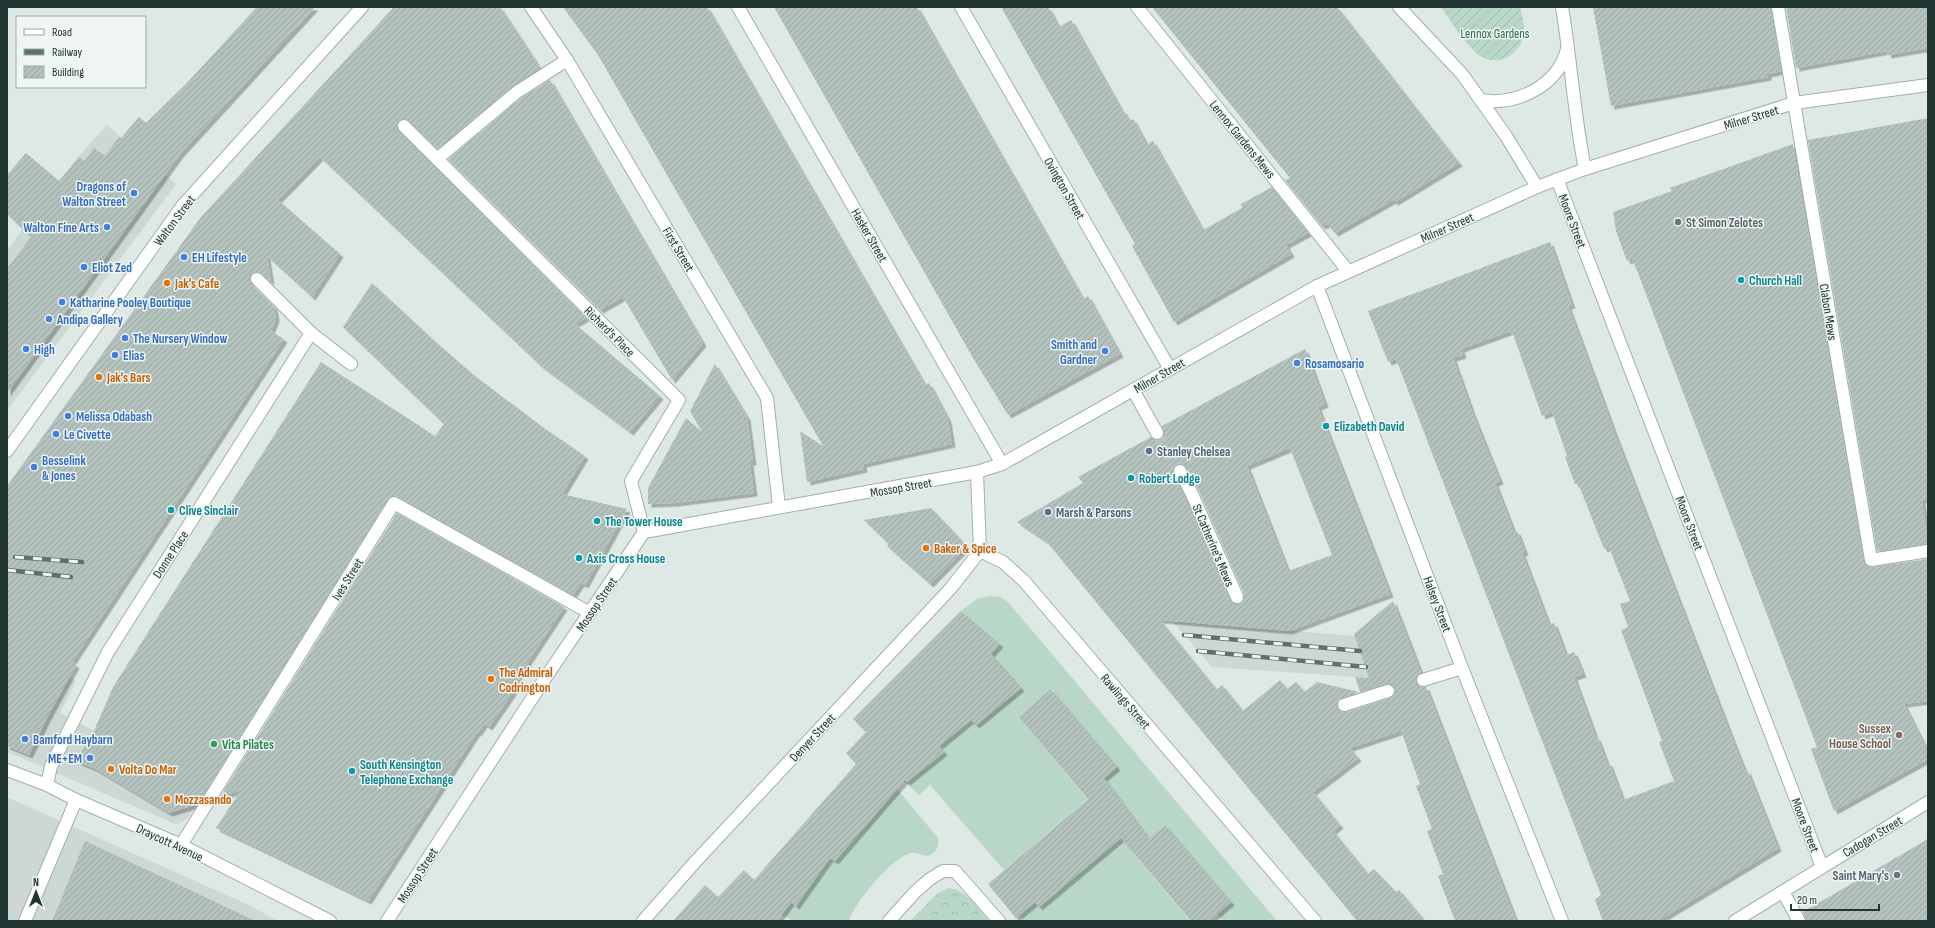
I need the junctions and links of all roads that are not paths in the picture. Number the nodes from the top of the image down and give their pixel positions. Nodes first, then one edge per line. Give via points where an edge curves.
1 (362, 7) edge
2 (531, 7) edge
3 (738, 7) edge
4 (960, 7) edge
5 (1137, 7) edge
6 (1399, 7) edge
7 (1562, 7) edge
8 (1778, 7) edge
9 (1568, 44) junction
10 (567, 60) junction
11 (1928, 85) edge
12 (1481, 100) junction
13 (1794, 103) junction
14 (404, 126) dead end
15 (437, 159) junction
16 (1585, 169) junction
17 (1557, 179) junction
18 (1537, 187) junction
19 (1348, 271) junction
20 (257, 279) dead end
21 (1317, 286) junction
22 (311, 332) junction
23 (351, 364) dead end
24 (1170, 369) junction
25 (1133, 390) junction
26 (1158, 433) tunnel mouth
27 (7, 451) edge
28 (1002, 464) junction
29 (1180, 471) tunnel mouth
30 (977, 472) junction
31 (779, 507) junction
32 (644, 532) junction
33 (1928, 551) edge
34 (980, 552) junction
35 (1237, 597) dead end
36 (590, 613) junction
37 (1462, 668) junction
38 (1423, 680) dead end
39 (1388, 691) dead end
40 (1344, 705) dead end
41 (7, 770) edge
42 (47, 785) junction
43 (76, 800) junction
44 (1928, 802) edge
45 (181, 845) junction
46 (1822, 867) junction
47 (1783, 892) junction
48 (25, 921) edge
49 (330, 921) edge
50 (387, 921) edge
51 (643, 921) edge
52 (889, 921) edge
53 (999, 921) edge
54 (1315, 921) edge
55 (1562, 921) edge
56 (1735, 921) edge
57 (1799, 921) edge

1 - 27 street, Walton Street via 183,205
2 - 10 street, First Street
3 - 28 street, Hasker Street
4 - 24 street, Ovington Street
5 - 19 street, Lennox Gardens Mews
6 - 12 street via 1462,74
7 - 9 street
8 - 13 street, Clabon Mews
9 - 12 street via 1557,71 1532,92 1507,101
9 - 16 street via 1578,135
10 - 15 street via 517,92
10 - 31 street, First Street via 767,398
11 - 13 street, Milner Street
12 - 18 street
13 - 16 street, Milner Street
13 - 33 street, Clabon Mews via 1871,560
14 - 15 street, Richard's Place
15 - 32 street, Richard's Place via 679,400 631,481
16 - 17 street, Milner Street
17 - 18 street, Milner Street
17 - 46 street, Moore Street
18 - 19 street, Milner Street
19 - 21 street, Milner Street
20 - 22 street
21 - 24 street, Milner Street
21 - 37 street, Halsey Street
22 - 23 street
22 - 42 street, Donne Place via 108,652 51,766
24 - 25 street, Milner Street
25 - 26 street
25 - 28 street, Milner Street
28 - 30 street, Mossop Street
29 - 35 street, St Catherine's Mews
30 - 31 street, Mossop Street
30 - 34 street
31 - 32 street, Mossop Street
32 - 36 street, Mossop Street
34 - 51 street, Denyer Street via 951,588
34 - 54 street, Rawlings Street via 1003,562 1024,581
36 - 45 street, Ives Street via 394,503
36 - 50 street, Mossop Street
37 - 38 street
37 - 55 street, Halsey Street
39 - 40 street
41 - 42 street, Draycott Avenue
42 - 43 street, Draycott Avenue
43 - 45 street, Draycott Avenue
43 - 48 street
44 - 46 street, Cadogan Street
45 - 49 street, Draycott Avenue
46 - 47 street, Cadogan Street
47 - 56 street, Cadogan Street
47 - 57 street
52 - 53 street via 915,892 943,870 955,871

